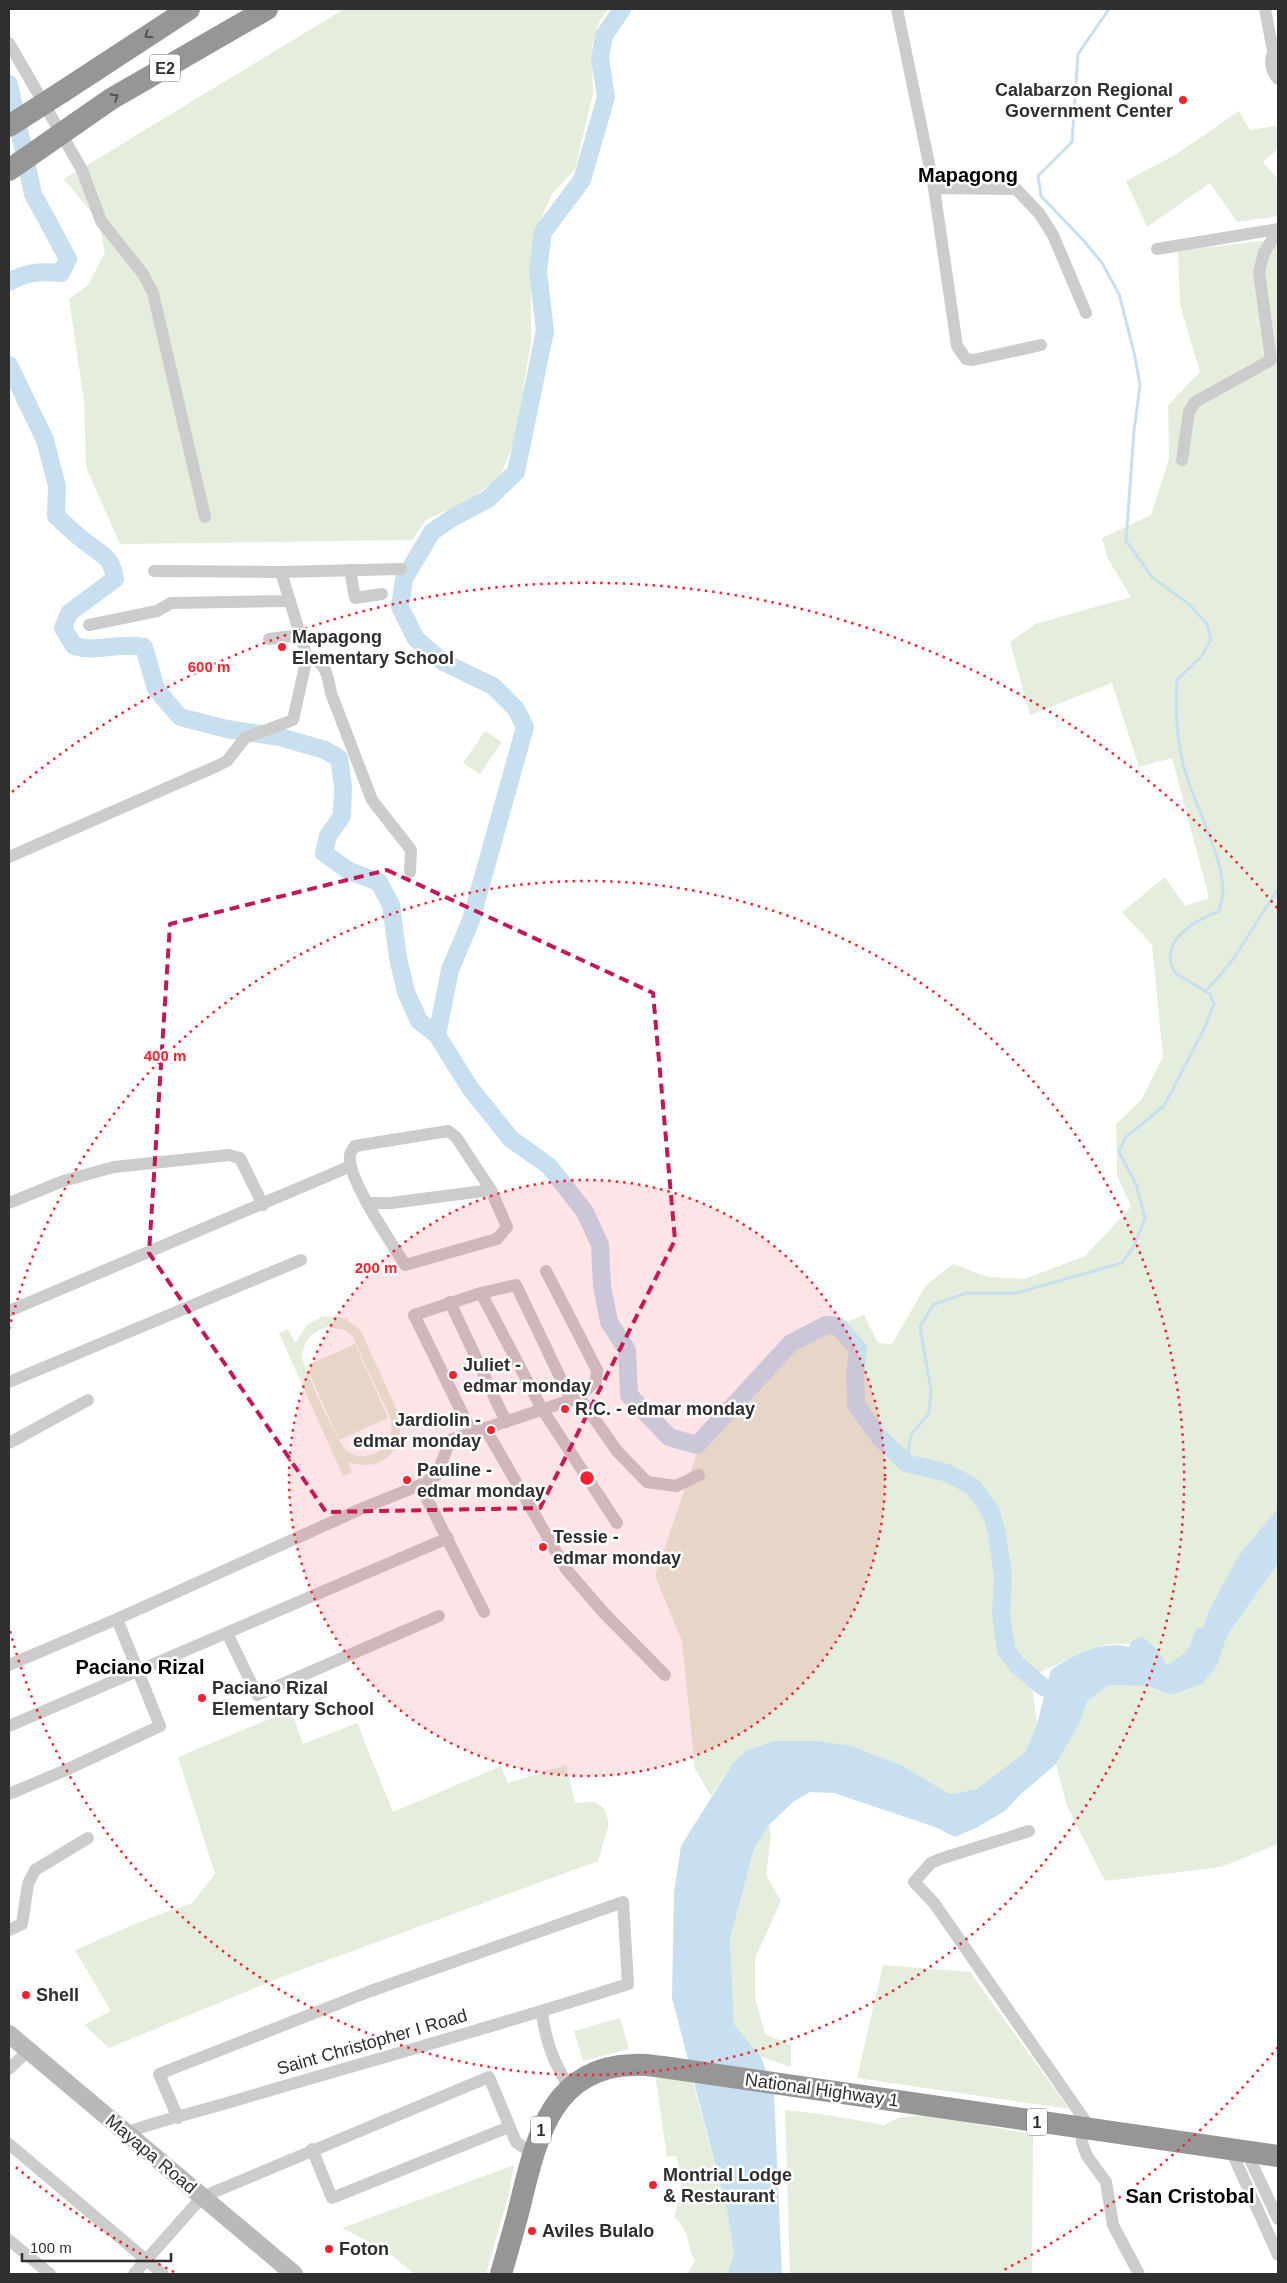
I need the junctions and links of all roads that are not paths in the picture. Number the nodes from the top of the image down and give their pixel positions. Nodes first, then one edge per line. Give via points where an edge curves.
1 (189, 9) edge
2 (267, 9) edge
3 (897, 9) edge
4 (1265, 9) edge
5 (9, 44) edge
6 (1275, 47) edge
7 (1278, 79) edge
8 (9, 126) edge
9 (9, 170) edge
10 (934, 188) junction
11 (1278, 230) edge
12 (1157, 249) dead end
13 (1086, 313) dead end
14 (1041, 345) dead end
15 (1182, 460) dead end
16 (205, 517) dead end
17 (401, 569) dead end
18 (350, 570) junction
19 (154, 571) dead end
20 (281, 572) junction
21 (382, 594) dead end
22 (290, 601) junction
23 (89, 625) dead end
24 (300, 635) junction
25 (269, 639) dead end
26 (307, 657) junction
27 (9, 858) edge
28 (410, 872) dead end
29 (351, 1166) junction
30 (491, 1190) junction
31 (9, 1203) edge
32 (367, 1203) junction
33 (264, 1205) junction
34 (301, 1260) dead end
35 (546, 1271) dead end
36 (481, 1292) junction
37 (450, 1302) junction
38 (9, 1311) edge
39 (9, 1382) edge
40 (575, 1399) junction
41 (88, 1400) dead end
42 (542, 1409) junction
43 (506, 1422) junction
44 (485, 1428) junction
45 (472, 1433) junction
46 (9, 1444) edge
47 (699, 1475) dead end
48 (420, 1485) junction
49 (617, 1523) dead end
50 (448, 1538) junction
51 (484, 1612) dead end
52 (439, 1616) dead end
53 (117, 1620) junction
54 (227, 1633) junction
55 (9, 1666) edge
56 (138, 1671) junction
57 (665, 1675) dead end
58 (9, 1726) edge
59 (9, 1794) edge
60 (1030, 1831) dead end
61 (88, 1838) dead end
62 (9, 1930) edge
63 (542, 2012) junction
64 (9, 2034) edge
65 (28, 2051) junction
66 (9, 2070) edge
67 (570, 2088) junction
68 (178, 2118) junction
69 (509, 2127) junction
70 (1086, 2128) junction
71 (125, 2133) junction
72 (9, 2144) edge
73 (312, 2149) junction
74 (1238, 2150) junction
75 (532, 2153) junction
76 (1278, 2156) edge
77 (202, 2197) junction
78 (1278, 2219) edge
79 (9, 2240) edge
80 (1278, 2255) edge
81 (146, 2260) junction
82 (50, 2274) edge
83 (134, 2274) edge
84 (163, 2274) edge
85 (294, 2274) edge
86 (501, 2274) edge
87 (1138, 2274) edge

1 -> 8 highway, E2, bridge
9 -> 2 highway, E2, bridge via 111,98
3 - 10 street
4 - 6 street
5 - 16 street via 82,170 101,221 143,274 153,293
6 - 7 street via 1271,67
10 - 13 street via 1016,189 1039,213 1053,235
10 - 14 street via 952,322 961,354 973,360
11 - 12 street
11 - 15 street via 1264,253 1259,272 1271,360 1196,402 1189,412
17 - 18 street
18 - 20 street
18 - 21 street via 355,598
19 - 20 street
20 - 22 street
22 - 23 street via 171,603 157,611
22 - 24 street
24 - 25 street
24 - 26 street
26 - 27 street via 293,720 246,738 227,761 217,766
26 - 28 street via 324,666 331,693 372,800 411,850
29 - 30 street via 350,1154 355,1146 448,1131 456,1137
29 - 32 street
29 - 33 street
30 - 32 street
30 - 32 street via 507,1228 496,1239 405,1265
31 - 33 street via 63,1181 114,1167 229,1156 240,1158
33 - 38 street
34 - 39 street
35 - 40 street via 597,1370 596,1381
36 - 37 street
36 - 40 street via 516,1285
36 - 42 street
37 - 43 street
37 - 45 street via 414,1316
40 - 42 street
40 - 47 street via 647,1482 676,1486
41 - 46 street
42 - 43 street
42 - 49 street
43 - 44 street
44 - 45 street
44 - 57 street via 566,1569
45 - 48 street via 450,1440 437,1475
48 - 50 street
48 - 53 street
50 - 51 street
50 - 54 street
52 - 54 street via 257,1696
53 - 55 street
53 - 56 street
54 - 56 street
56 - 58 street
56 - 59 street via 160,1726
60 - 70 street via 940,1859 931,1863 914,1882 934,1903
61 - 62 street via 35,1870 28,1884 22,1924
63 - 67 street via 550,2050
63 - 68 street, Saint Christopher I Road
63 - 68 street, Saint Christopher I Road via 628,1984 623,1902 368,1992 159,2074
64 - 65 main road, Mayapa Road
65 - 66 street
65 - 71 main road, Mayapa Road
67 - 70 highway, National Highway 1 / 1 via 595,2073 609,2069 632,2065 663,2067
67 - 75 highway, National Highway 1 / 1 via 546,2119
68 - 71 street, Saint Christopher I Road
69 - 73 street via 332,2198
69 - 73 street via 489,2077
69 - 75 street via 516,2142
70 - 74 highway, National Highway 1 / 1
70 - 87 street via 1082,2143 1087,2156 1106,2182 1113,2225
71 - 77 main road, Mayapa Road
72 - 81 street
73 - 77 street
74 - 76 highway, National Highway 1 / 1
74 - 78 street
74 - 80 street
75 - 86 highway, National Highway 1 / 1
77 - 81 street
77 - 85 main road, Mayapa Road
79 - 82 street
81 - 83 street
81 - 84 street

